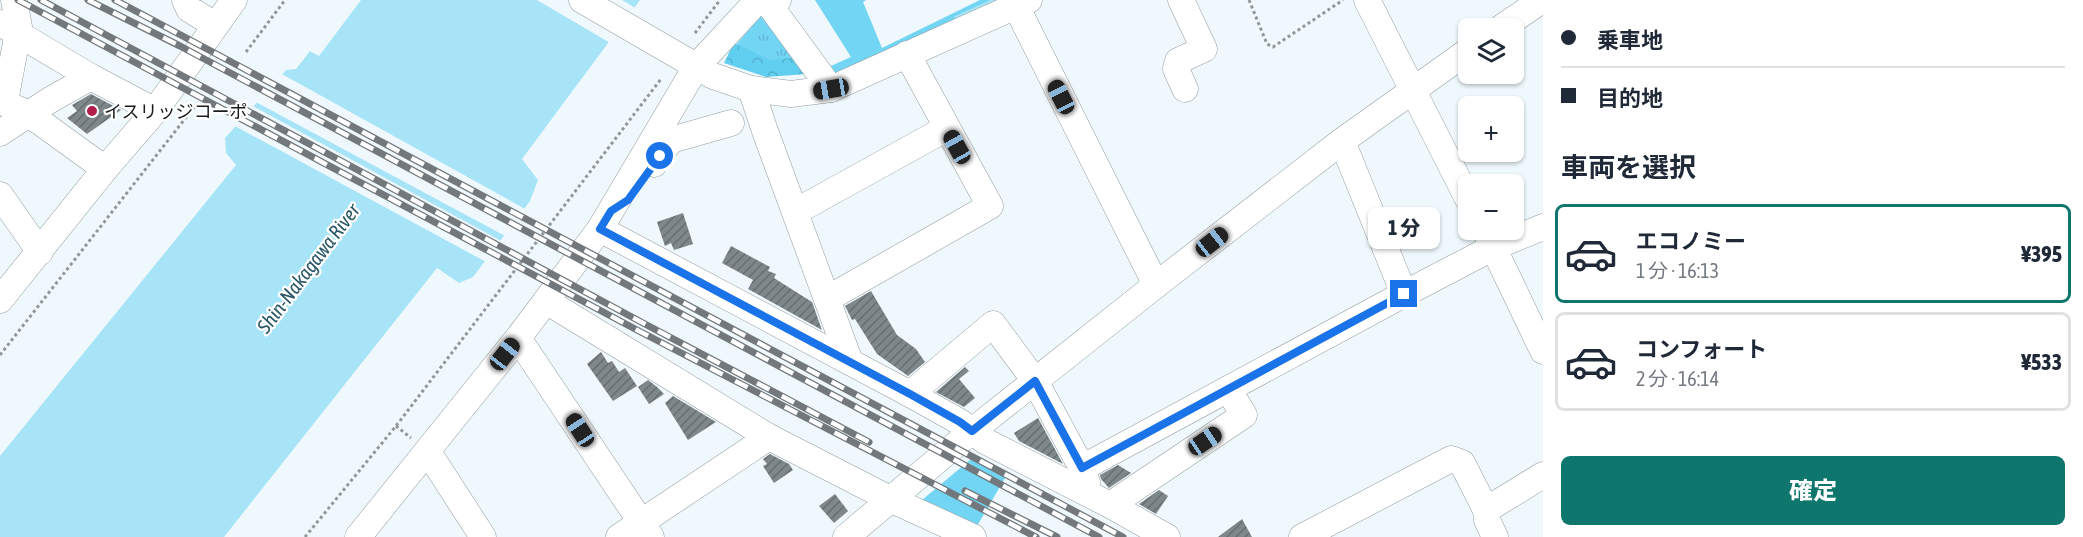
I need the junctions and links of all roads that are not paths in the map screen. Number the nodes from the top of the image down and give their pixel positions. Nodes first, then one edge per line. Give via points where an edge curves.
1 (14, 0) edge
2 (185, 0) edge
3 (234, 0) edge
4 (582, 0) edge
5 (758, 0) edge
6 (778, 0) edge
7 (1181, 0) edge
8 (1368, 0) edge
9 (1542, 0) edge
10 (1019, 2) edge
11 (1516, 18) edge
12 (215, 25) junction
13 (9, 28) edge
14 (907, 54) junction
15 (1458, 58) edge
16 (682, 59) junction
17 (91, 77) junction
18 (751, 89) junction
19 (831, 89) junction
20 (1185, 89) dead end
21 (1413, 89) junction
22 (2, 101) edge
23 (155, 111) junction
24 (29, 114) junction
25 (731, 123) dead end
26 (947, 128) junction
27 (0, 133) edge
28 (1342, 141) junction
29 (105, 168) junction
30 (1458, 179) edge
31 (0, 195) edge
32 (795, 212) junction
33 (605, 220) junction
34 (1543, 227) edge
35 (1524, 231) edge
36 (1487, 240) edge
37 (1491, 240) edge
38 (40, 252) junction
39 (1156, 285) junction
40 (1404, 294) junction
41 (828, 299) junction
42 (0, 300) edge
43 (546, 301) junction
44 (1534, 308) edge
45 (518, 338) junction
46 (1543, 351) edge
47 (850, 362) junction
48 (1035, 381) junction
49 (1228, 389) junction
50 (910, 394) junction
51 (972, 431) junction
52 (769, 436) junction
53 (420, 445) junction
54 (1082, 468) junction
55 (1543, 475) edge
56 (891, 500) junction
57 (1099, 500) junction
58 (1486, 510) junction
59 (646, 530) edge
60 (358, 537) edge
61 (483, 537) edge
62 (619, 537) edge
63 (846, 537) edge
64 (973, 537) edge
65 (1167, 537) edge
66 (1302, 537) edge
67 (1495, 537) edge

1 - 13 street via 19,27
2 - 12 street via 189,9
3 - 12 street
4 - 16 street
5 - 16 street
6 - 19 street via 771,7
7 - 20 street via 1204,49 1178,61 1176,69
8 - 21 street
9 - 11 street
10 - 14 street
10 - 39 street
12 - 23 street
13 - 17 street
13 - 22 street
14 - 19 street
14 - 26 street
15 - 21 street
16 - 18 street via 713,76
16 - 33 street
17 - 23 street
17 - 24 street
18 - 19 street via 791,94
18 - 32 street
21 - 28 street
21 - 30 street
22 - 24 street
23 - 29 street
24 - 27 street
24 - 29 street
25 - 33 street via 671,140 628,200
26 - 32 street
26 - 41 street via 990,206
28 - 39 street
28 - 40 street
29 - 38 street
31 - 38 street
32 - 41 street
33 - 43 street
33 - 47 street
34 - 35 street
36 - 40 street
37 - 44 street
38 - 42 street
39 - 48 street
40 - 49 street
41 - 47 street
43 - 45 street
43 - 52 street
44 - 46 street
45 - 53 street
45 - 59 street
47 - 50 street
48 - 50 street via 993,324
48 - 51 street
48 - 54 street
49 - 54 street
49 - 57 street via 1244,415
50 - 51 street
51 - 56 street
51 - 57 street
52 - 56 street
52 - 59 street
53 - 60 street
53 - 61 street
54 - 57 street
55 - 58 street
56 - 63 street
56 - 64 street
57 - 65 street
58 - 66 street via 1462,463 1451,459
58 - 67 street
59 - 62 street

